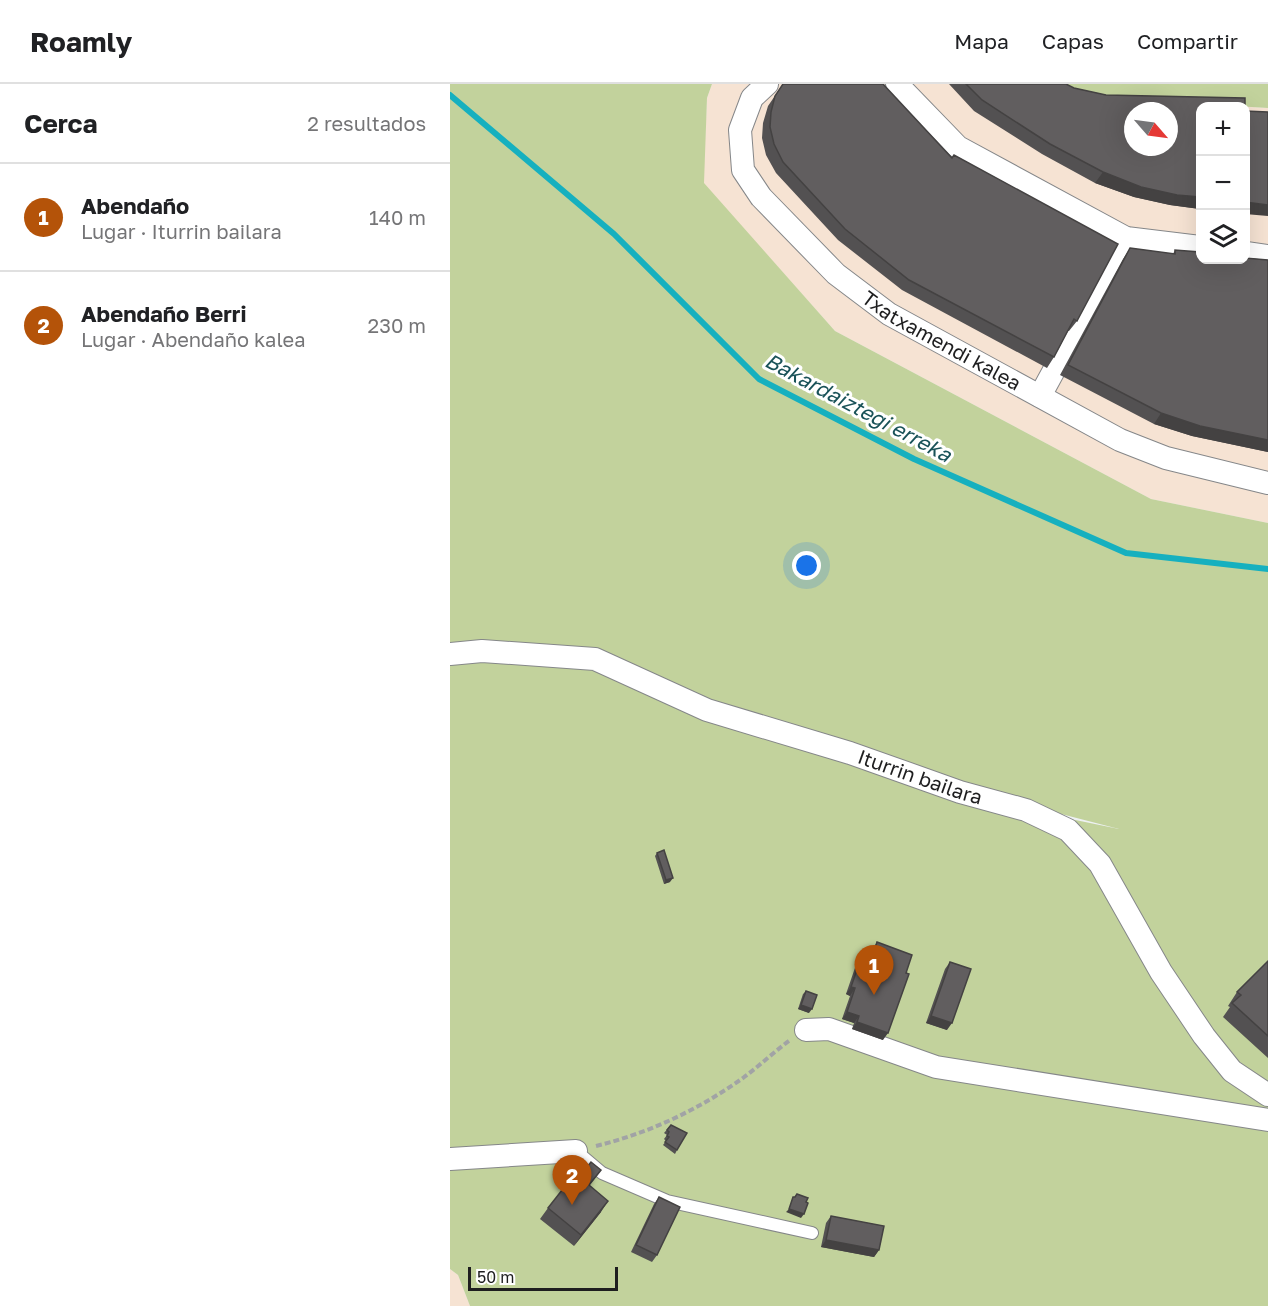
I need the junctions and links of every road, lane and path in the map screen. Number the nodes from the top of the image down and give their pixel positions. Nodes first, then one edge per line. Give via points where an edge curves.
1 (767, 84) edge
2 (897, 84) edge
3 (1126, 238) junction
4 (1196, 247) edge
5 (1250, 254) edge
6 (1268, 256) edge
7 (1040, 396) junction
8 (1268, 483) edge
9 (450, 654) edge
10 (806, 1030) joint
11 (1268, 1095) edge
12 (1268, 1120) edge
13 (576, 1151) junction
14 (450, 1159) edge
15 (812, 1233) dead end

1 - 7 street, Txatxamendi kalea via 752,98 740,130 743,170 761,197 836,274 889,314
2 - 3 street via 958,147
3 - 4 street
3 - 7 street
5 - 6 street
7 - 8 street, Txatxamendi kalea via 1120,440 1166,458
9 - 11 street, Iturrin bailara via 482,651 595,659 706,710 1026,810 1068,830 1100,864 1161,972 1204,1036 1232,1071
10 - 12 street via 829,1029 936,1066
10 - 13 path via 743,1078 677,1118 628,1138
13 - 14 street
13 - 15 lane via 602,1173 667,1201

